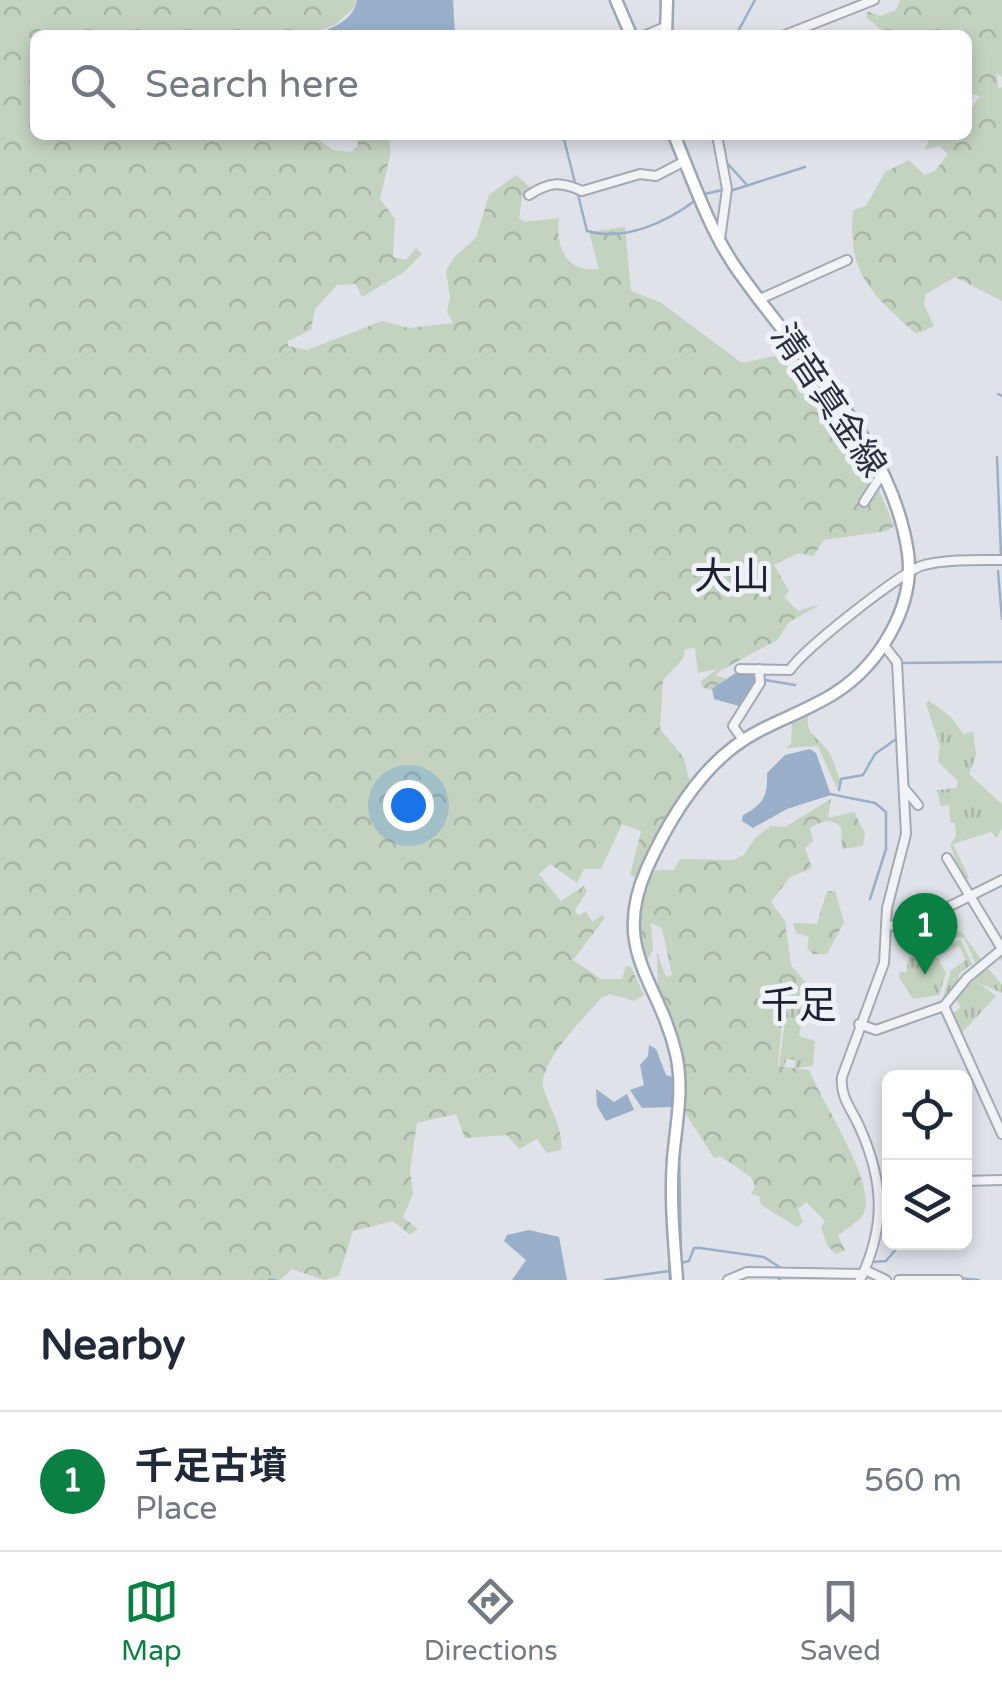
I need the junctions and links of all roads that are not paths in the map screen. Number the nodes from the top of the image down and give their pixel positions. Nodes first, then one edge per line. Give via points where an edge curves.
1 (616, 0) edge
2 (666, 0) edge
3 (874, 0) edge
4 (629, 30) edge
5 (666, 30) edge
6 (798, 30) edge
7 (676, 140) edge
8 (718, 140) edge
9 (685, 161) junction
10 (528, 195) dead end
11 (720, 240) junction
12 (847, 260) dead end
13 (760, 299) junction
14 (882, 474) junction
15 (864, 502) dead end
16 (1002, 560) edge
17 (909, 572) junction
18 (883, 644) junction
19 (740, 669) dead end
20 (760, 676) junction
21 (743, 740) junction
22 (904, 788) junction
23 (918, 805) dead end
24 (947, 858) dead end
25 (1002, 880) edge
26 (970, 896) junction
27 (886, 926) junction
28 (1002, 949) edge
29 (944, 1006) junction
30 (859, 1024) junction
31 (1002, 1134) edge
32 (1002, 1180) edge
33 (882, 1181) edge
34 (972, 1181) edge
35 (882, 1201) edge
36 (863, 1275) edge
37 (677, 1280) edge
38 (728, 1280) edge
39 (886, 1280) edge
40 (900, 1280) edge
41 (958, 1280) edge

1 - 4 main road
2 - 5 main road
3 - 6 street
7 - 9 main road, 清音真金線
8 - 11 street via 727,191
9 - 10 street via 656,176 576,189 546,184
9 - 11 main road, 清音真金線
11 - 13 main road, 清音真金線
12 - 13 street
13 - 14 main road, 清音真金線 via 824,379
14 - 15 street
14 - 17 main road, 清音真金線 via 901,523
16 - 17 street via 921,565
17 - 18 main road, 清音真金線 via 902,608
17 - 20 street via 790,670
18 - 21 main road, 清音真金線 via 834,694
18 - 22 street via 897,662
19 - 20 street
20 - 21 street via 733,726
21 - 37 main road, 清音真金線 via 688,796 648,865 634,916 639,965 679,1069 672,1191
22 - 23 street
22 - 27 street via 906,834
24 - 26 street
25 - 26 street
26 - 27 street via 914,924
26 - 28 street
27 - 30 street via 884,963
28 - 29 street
29 - 30 street via 876,1030
29 - 31 street
30 - 33 street via 841,1088
32 - 34 street
35 - 36 street
36 - 38 street via 747,1272
36 - 39 street
40 - 41 street

